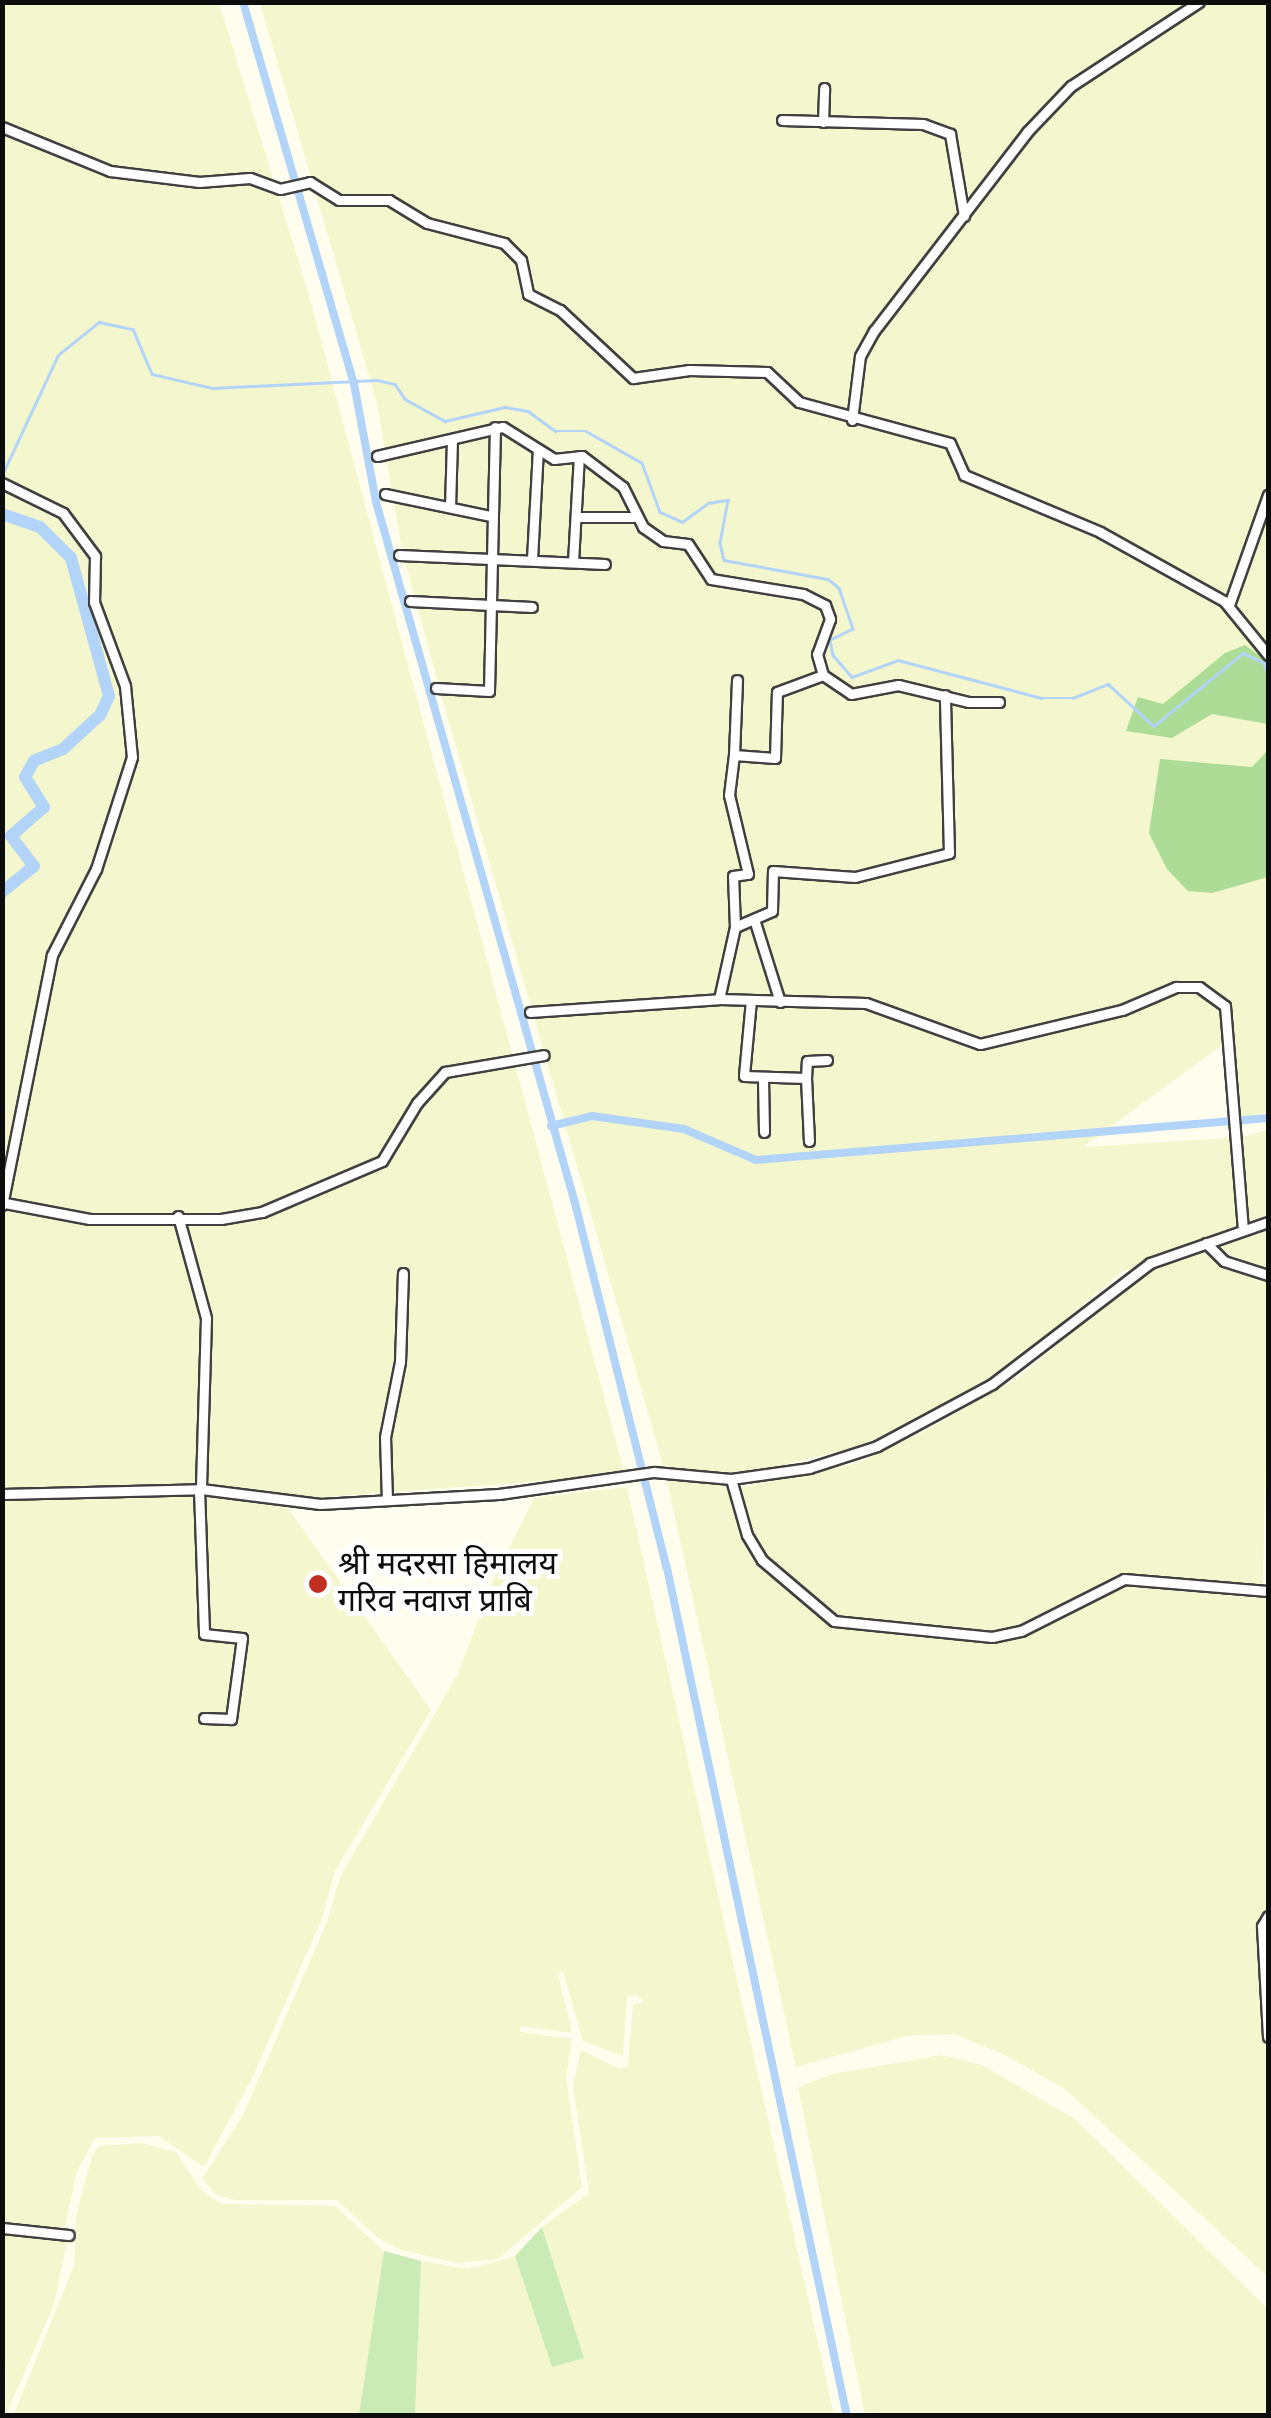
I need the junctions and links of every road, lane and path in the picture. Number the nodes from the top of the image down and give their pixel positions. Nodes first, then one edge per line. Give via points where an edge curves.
1 (1200, 2) edge
2 (824, 88) dead end
3 (782, 120) dead end
4 (822, 122) junction
5 (2, 127) edge
6 (964, 216) junction
7 (852, 420) junction
8 (495, 427) junction
9 (452, 440) junction
10 (538, 449) junction
11 (377, 456) dead end
12 (579, 456) junction
13 (2, 483) edge
14 (385, 494) dead end
15 (1268, 495) edge
16 (450, 508) junction
17 (490, 516) junction
18 (576, 516) junction
19 (636, 517) junction
20 (399, 555) dead end
21 (490, 557) junction
22 (532, 559) junction
23 (573, 562) junction
24 (605, 564) dead end
25 (410, 602) dead end
26 (490, 603) junction
27 (1229, 606) junction
28 (532, 607) dead end
29 (1268, 656) edge
30 (823, 675) junction
31 (737, 680) dead end
32 (436, 688) dead end
33 (945, 695) junction
34 (999, 702) dead end
35 (734, 755) junction
36 (754, 919) junction
37 (735, 927) junction
38 (718, 999) junction
39 (752, 1000) junction
40 (780, 1002) junction
41 (530, 1012) dead end
42 (542, 1055) dead end
43 (826, 1060) dead end
44 (806, 1078) junction
45 (762, 1079) junction
46 (764, 1132) dead end
47 (809, 1141) dead end
48 (4, 1204) edge
49 (178, 1216) junction
50 (1268, 1222) edge
51 (1243, 1230) junction
52 (1206, 1244) junction
53 (403, 1272) dead end
54 (1268, 1276) edge
55 (731, 1479) junction
56 (200, 1489) junction
57 (2, 1494) edge
58 (386, 1500) junction
59 (1268, 1592) edge
60 (204, 1718) dead end
61 (1268, 1916) edge
62 (1268, 2036) edge
63 (2, 2228) edge
64 (69, 2236) dead end

1 - 6 street via 1071,86
2 - 4 street
3 - 4 street
4 - 6 street via 923,124 950,134
5 - 7 street via 114,172 140,170 199,182 250,178 280,190 310,182 338,200 389,200 427,223 504,243 521,260 528,294 560,310 633,378 689,370 766,372 795,401
6 - 7 street via 913,274 860,356
7 - 27 street via 950,443 967,477 1100,532
8 - 9 street
8 - 10 street via 513,430
8 - 17 street
9 - 11 street
9 - 16 street
10 - 12 street via 554,458
10 - 22 street
12 - 18 street
12 - 19 street via 622,487
13 - 48 street via 63,513 95,556 94,602 124,686 132,758 96,868 52,955
14 - 16 street
15 - 27 street
16 - 17 street
17 - 21 street
18 - 19 street
18 - 23 street
19 - 30 street via 652,535 688,544 717,583 819,600 830,619 816,654
20 - 21 street
21 - 22 street
21 - 26 street
22 - 23 street
23 - 24 street
25 - 26 street
26 - 28 street
26 - 32 street via 489,691
27 - 29 street
30 - 33 street via 851,694 898,685
30 - 35 street via 777,692 775,758
31 - 35 street
33 - 34 street
33 - 36 street via 949,853 856,877 772,871 772,911
35 - 37 street via 729,794 748,874 733,876
36 - 37 street
36 - 40 street
37 - 38 street
38 - 39 street
38 - 41 street
39 - 40 street
39 - 45 street via 743,1072 747,1079
40 - 51 street via 866,1003 995,1044 1122,1010 1176,987 1199,987 1225,1006
42 - 49 street via 444,1072 416,1103 382,1162 262,1212 221,1219
43 - 44 street via 807,1062
44 - 45 street
44 - 47 street
45 - 46 street
48 - 49 street via 90,1219
49 - 56 street via 206,1318
50 - 51 street
51 - 52 street
52 - 54 street via 1224,1261
52 - 55 street via 1132,1274 1014,1370 877,1446 809,1468
53 - 58 street via 400,1362 385,1437
55 - 58 street via 654,1472
55 - 59 street via 746,1534 762,1560 834,1621 992,1637 1021,1631 1124,1579
56 - 57 street
56 - 58 street via 287,1503
56 - 60 street via 204,1634 242,1638 231,1719
61 - 62 street via 1262,1926
63 - 64 street

